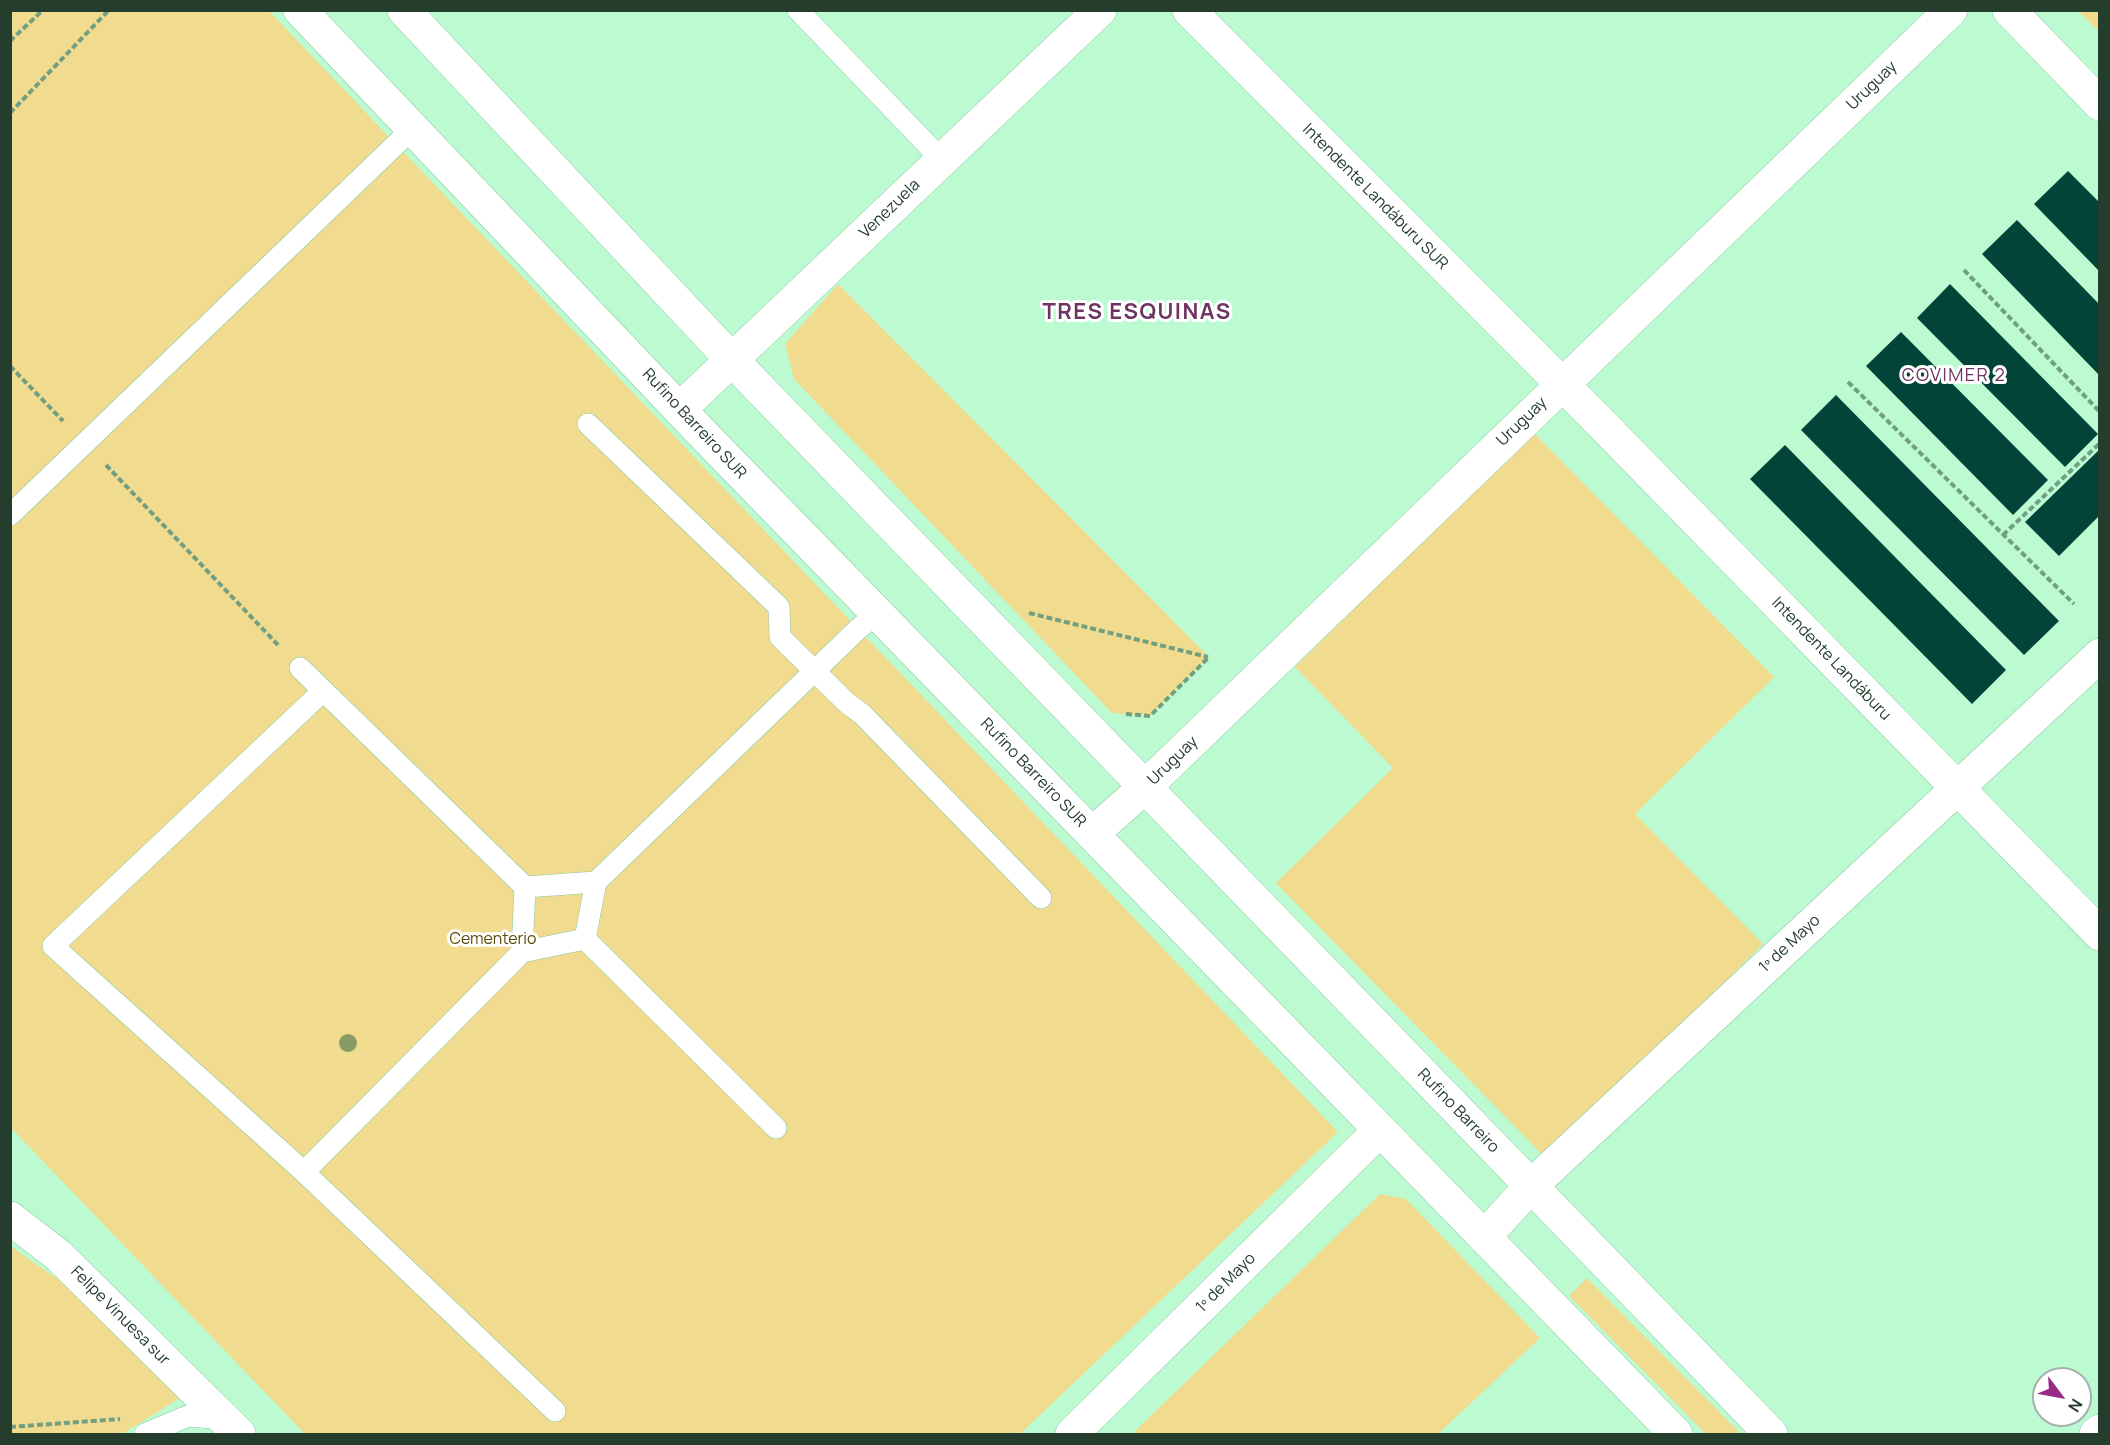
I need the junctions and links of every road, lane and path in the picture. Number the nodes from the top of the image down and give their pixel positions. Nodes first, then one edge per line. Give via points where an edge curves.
1 (43, 10) edge
2 (109, 10) edge
3 (300, 10) edge
4 (404, 10) edge
5 (798, 10) edge
6 (1100, 10) edge
7 (1189, 10) edge
8 (1951, 10) edge
9 (2009, 10) edge
10 (10, 41) edge
11 (2100, 104) edge
12 (10, 113) edge
13 (412, 129) junction
14 (942, 160) junction
15 (1964, 270) dead end
16 (732, 360) junction
17 (10, 366) edge
18 (1848, 382) dead end
19 (1562, 384) junction
20 (681, 408) junction
21 (2100, 412) edge
22 (588, 424) dead end
23 (84, 443) junction
24 (2100, 443) edge
25 (10, 514) edge
26 (2004, 535) junction
27 (2074, 604) dead end
28 (1026, 612) dead end
29 (877, 613) junction
30 (2100, 655) edge
31 (300, 668) joint
32 (814, 671) junction
33 (323, 691) junction
34 (1121, 713) dead end
35 (1145, 787) junction
36 (1957, 787) junction
37 (1092, 834) junction
38 (596, 882) junction
39 (525, 887) junction
40 (1041, 898) dead end
41 (2100, 934) edge
42 (585, 939) junction
43 (522, 952) junction
44 (776, 1128) dead end
45 (1380, 1130) junction
46 (304, 1172) junction
47 (1531, 1186) junction
48 (10, 1218) edge
49 (1484, 1237) junction
50 (555, 1411) dead end
51 (122, 1419) dead end
52 (10, 1427) edge
53 (232, 1427) edge
54 (2100, 1431) edge
55 (145, 1434) edge
56 (1072, 1434) edge
57 (1676, 1434) edge
58 (1771, 1434) edge
59 (2096, 1434) edge

1 - 10 path
2 - 12 path
3 - 13 street, Rufino Barreiro SUR
4 - 16 street
5 - 14 lane
6 - 14 street, Venezuela
7 - 19 street, Intendente Landáburu SUR
8 - 19 street, Uruguay
9 - 11 street
13 - 20 street, Rufino Barreiro SUR
13 - 23 lane
14 - 16 street, Venezuela
15 - 21 path
16 - 20 street, Venezuela
16 - 35 street
17 - 23 path
18 - 26 path
19 - 35 street, Uruguay
19 - 36 street, Intendente Landáburu
20 - 29 street, Rufino Barreiro SUR
22 - 32 lane via 779,607 780,637
23 - 25 lane
23 - 31 path
24 - 26 path
26 - 27 path
28 - 34 path via 1209,657 1150,716
29 - 32 lane
29 - 37 street, Rufino Barreiro SUR
30 - 36 street, 1º de Mayo
31 - 33 lane
32 - 38 lane
32 - 40 lane via 862,714
33 - 39 lane
33 - 46 lane via 53,946
35 - 37 street, Uruguay
35 - 47 street, Rufino Barreiro
36 - 41 street, Intendente Landáburu
36 - 47 street, 1º de Mayo
37 - 45 street
38 - 39 lane
38 - 42 lane
39 - 43 lane
42 - 43 lane
42 - 44 lane
43 - 46 lane
45 - 49 street
45 - 56 street, 1º de Mayo
46 - 50 lane
47 - 49 street, 1º de Mayo
47 - 58 street, Rufino Barreiro
48 - 53 street, Felipe Vinuesa sur via 59,1256
49 - 57 street
51 - 52 path
53 - 55 lane via 188,1416
54 - 59 street

